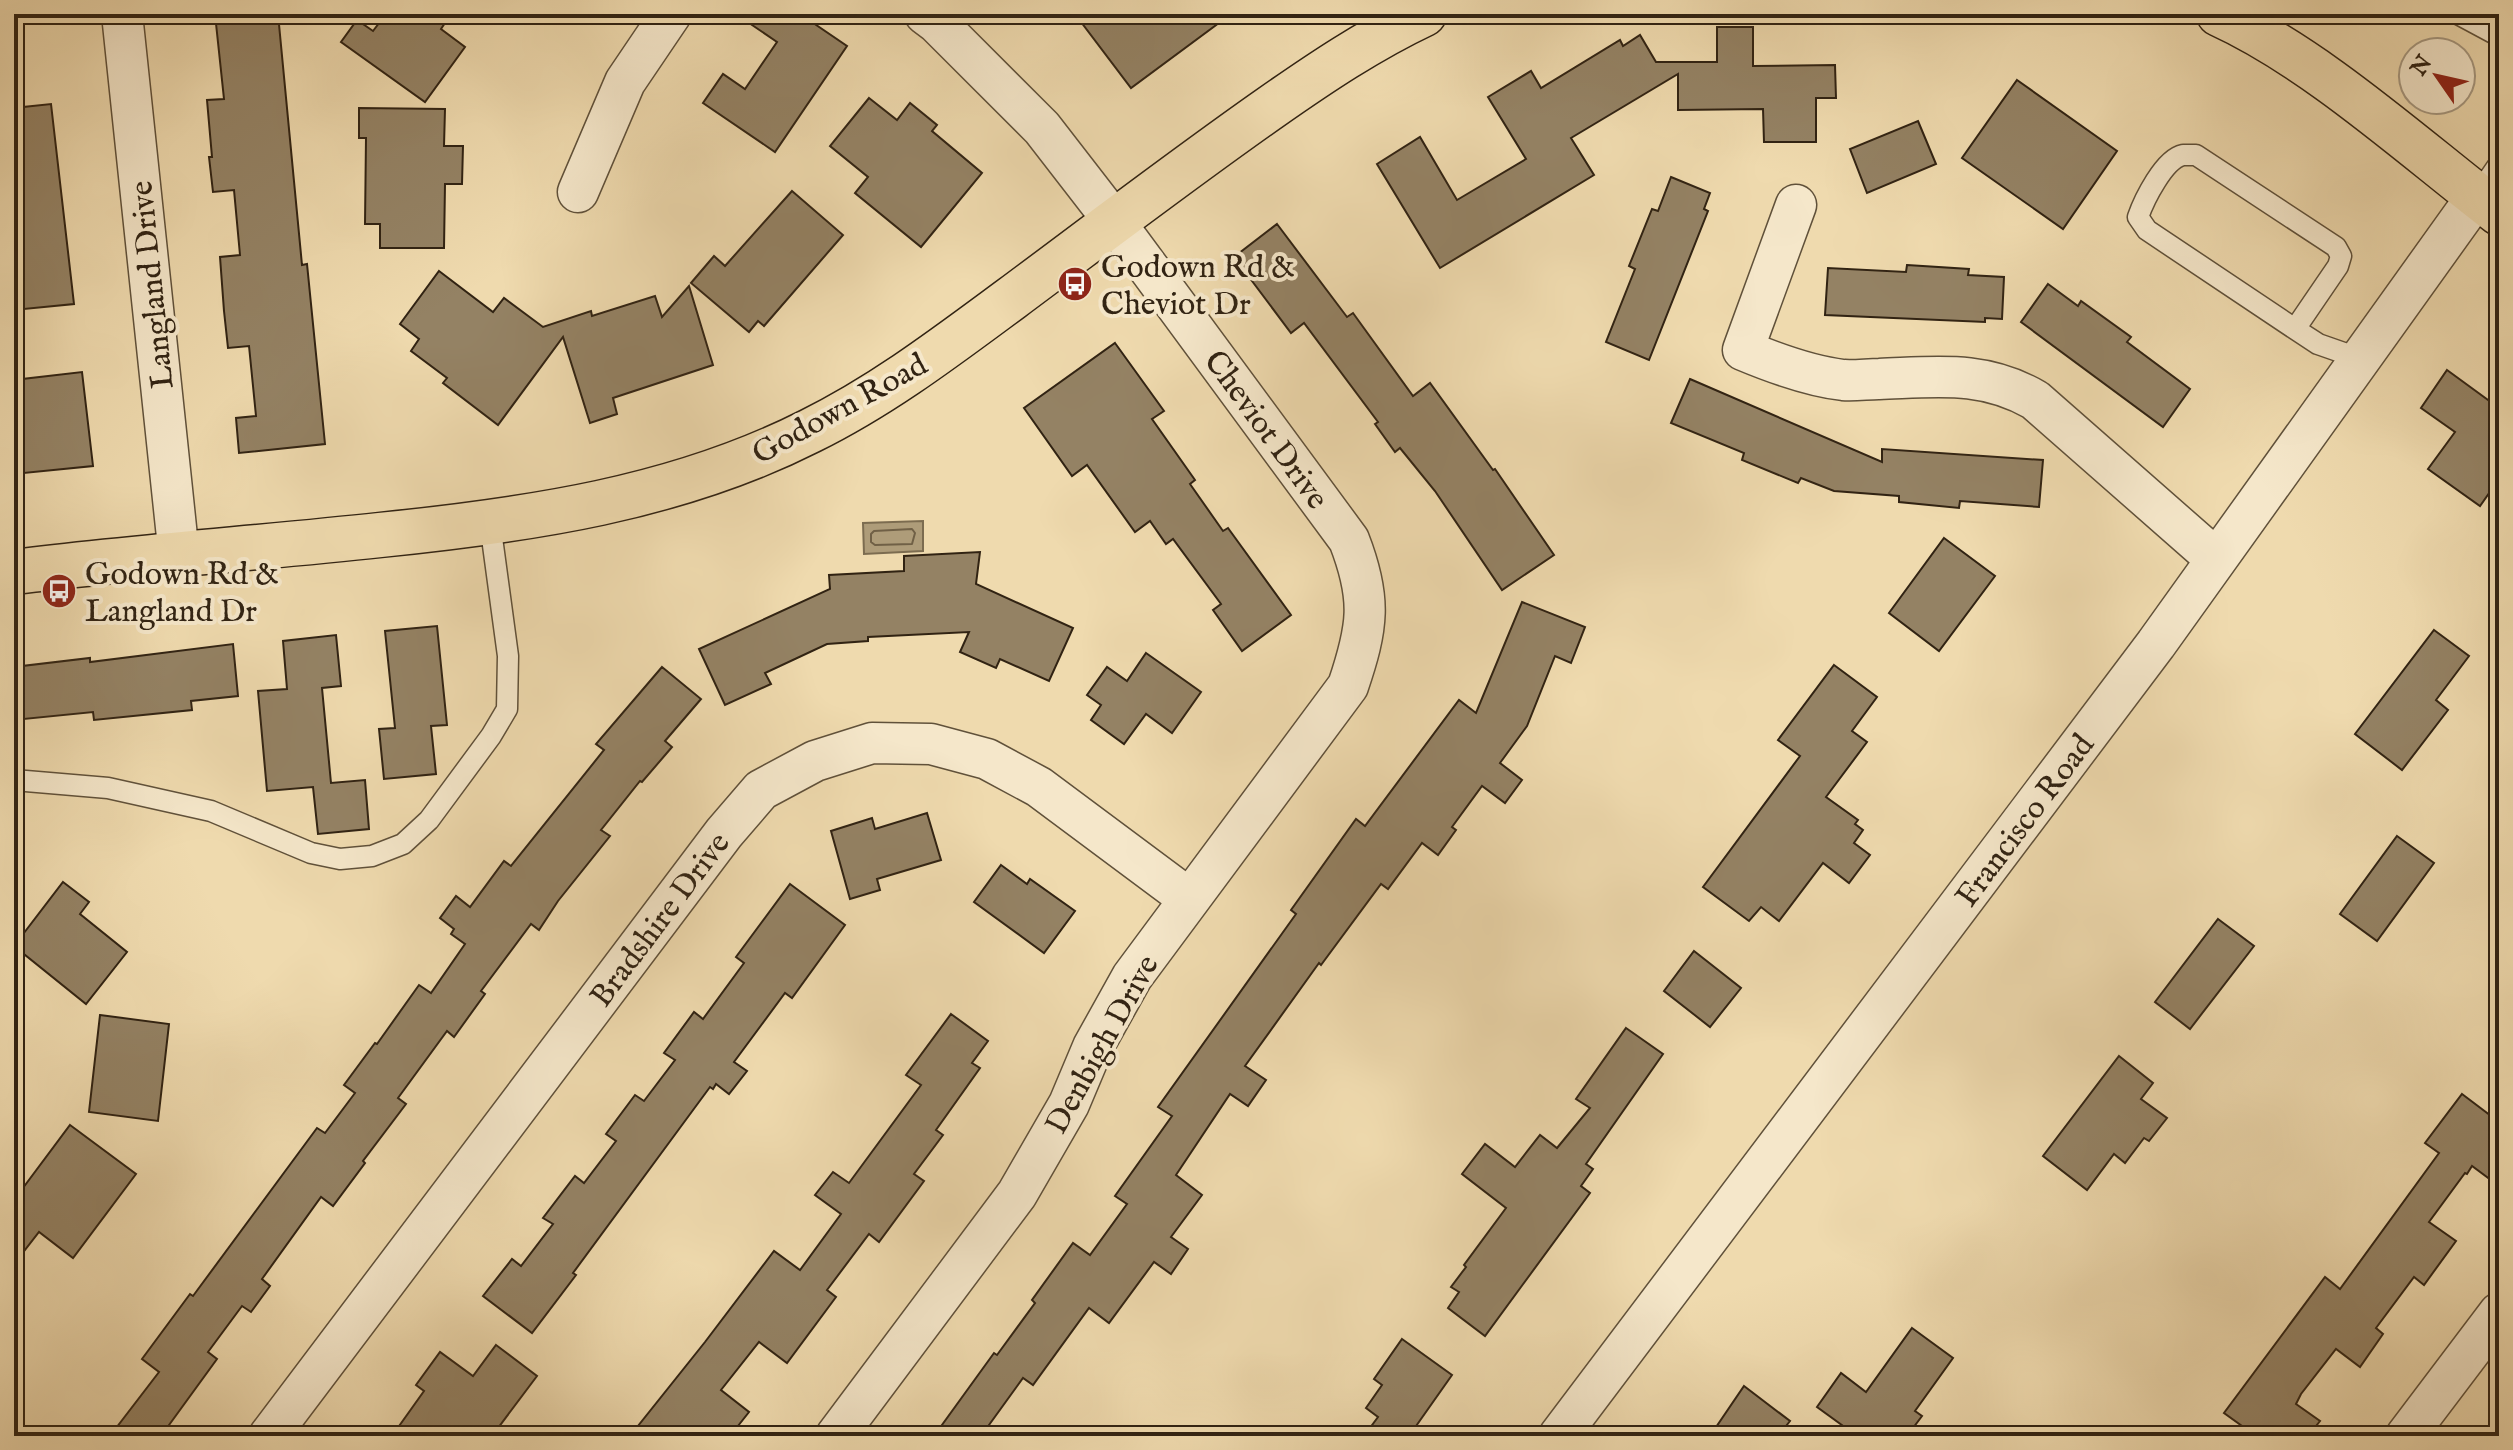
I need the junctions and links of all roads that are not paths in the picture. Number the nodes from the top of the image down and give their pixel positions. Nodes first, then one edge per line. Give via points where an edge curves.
1 (122, 14) edge
2 (671, 14) edge
3 (925, 14) edge
4 (1424, 14) edge
5 (2219, 14) edge
6 (2255, 14) edge
7 (2458, 14) edge
8 (2499, 36) edge
9 (2313, 71) junction
10 (2492, 191) edge
11 (578, 192) dead end
12 (1796, 205) dead end
13 (1114, 221) junction
14 (2295, 329) junction
15 (2361, 359) junction
16 (490, 523) junction
17 (179, 556) junction
18 (2216, 559) junction
19 (14, 572) edge
20 (1366, 602) joint
21 (14, 780) edge
22 (1188, 898) junction
23 (2499, 1313) edge
24 (2408, 1435) edge
25 (269, 1436) edge
26 (836, 1436) edge
27 (1559, 1436) edge

1 - 17 street, Langland Drive
2 - 11 street via 625,82
3 - 13 street, Cheviot Drive via 1042,128
4 - 13 main road, Godown Road via 1345,56
5 - 9 main road
6 - 9 street
7 - 8 lane
9 - 10 main road
10 - 15 street, Francisco Road
12 - 18 street via 1743,350 1843,380 1939,377 2011,386 2035,400
13 - 16 main road, Godown Road via 929,359 810,432 676,485
13 - 20 street, Cheviot Drive via 1349,540
14 - 14 lane via 2147,230 2138,217 2167,166 2180,155 2196,155 2336,247 2341,256 2338,266
14 - 15 lane via 2318,344
15 - 18 street, Francisco Road
16 - 17 main road, Godown Road
16 - 21 lane via 508,656 507,709 429,820 403,844 372,856 340,859 311,853 211,811 108,788
17 - 19 main road, Godown Road
18 - 27 street, Francisco Road
20 - 22 street, Denbigh Drive via 1361,646 1348,686
22 - 25 street, Bradshire Drive via 1039,787 987,759 931,744 872,743 815,761 761,790
22 - 26 street, Denbigh Drive via 1132,977 1017,1194
23 - 24 street

